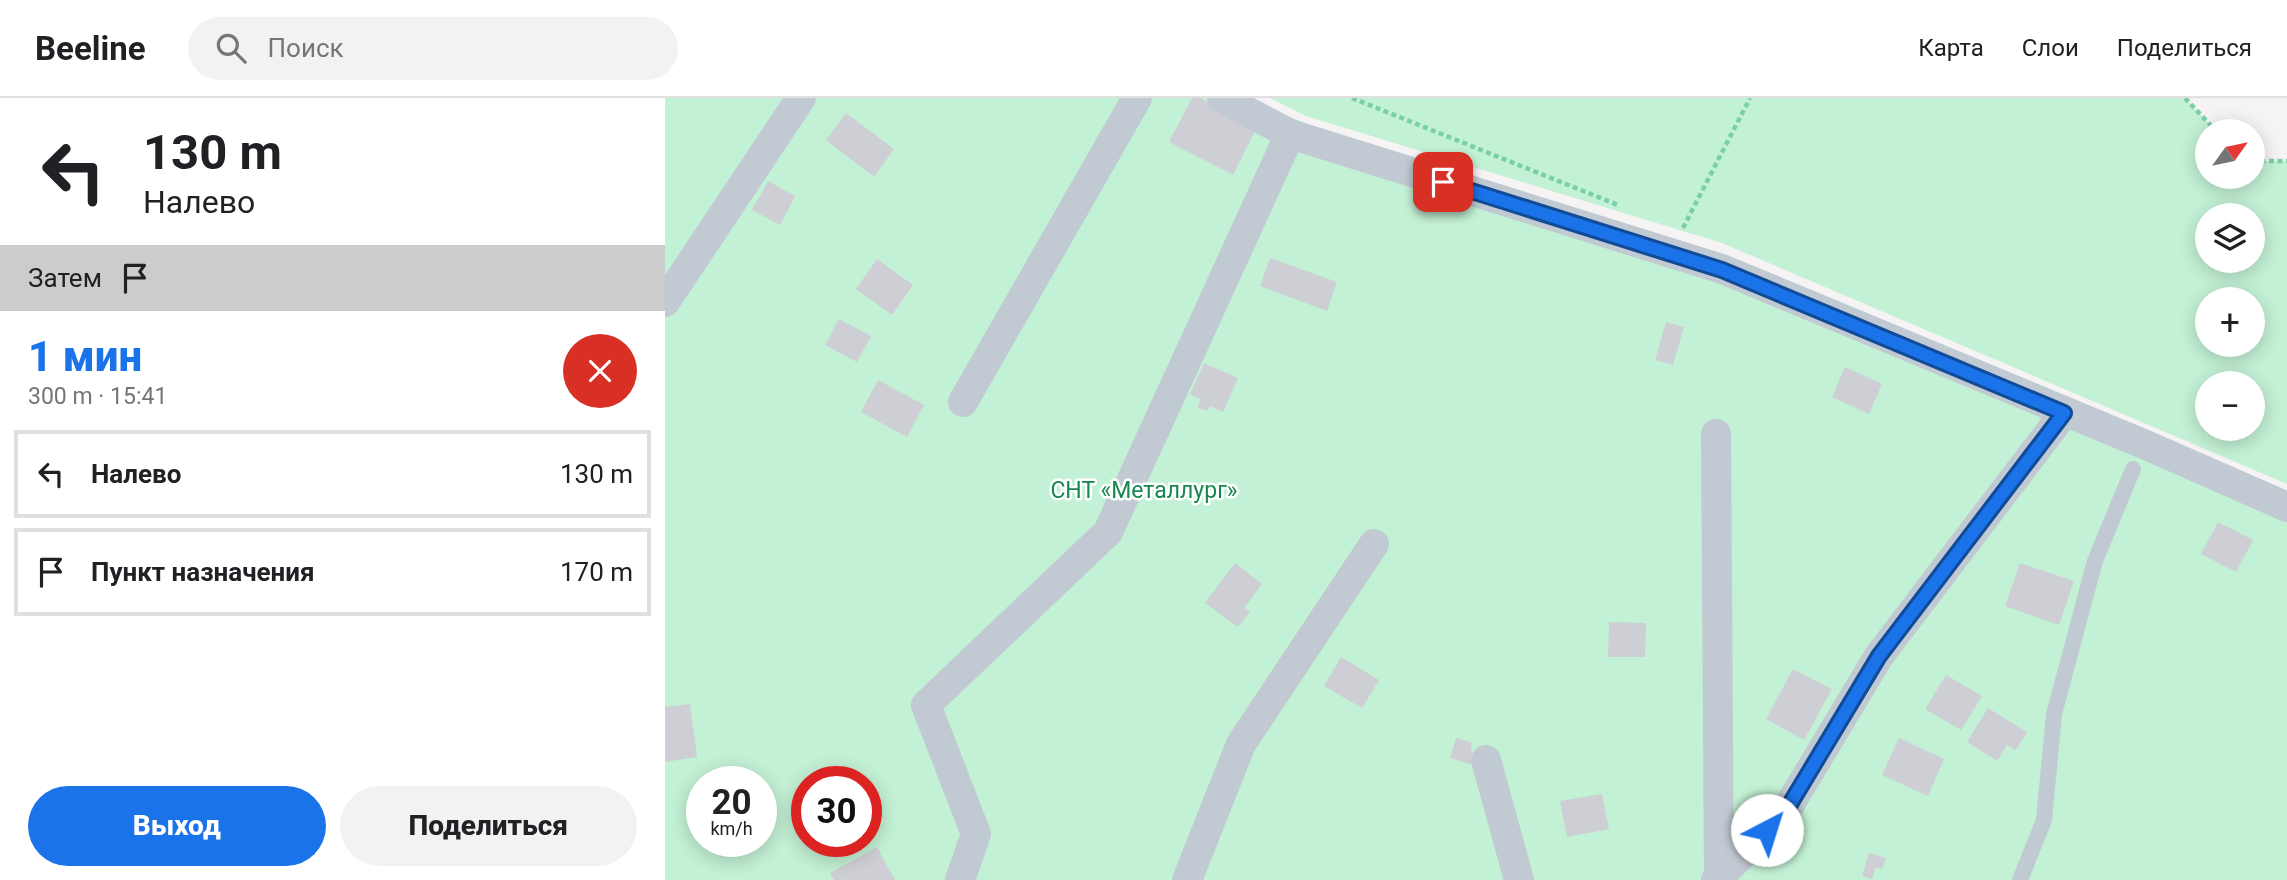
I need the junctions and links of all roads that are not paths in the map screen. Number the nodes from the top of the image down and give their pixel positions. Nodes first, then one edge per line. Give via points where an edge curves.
1 (801, 98) edge
2 (1137, 98) edge
3 (1221, 98) edge
4 (1290, 134) junction
5 (665, 302) edge
6 (963, 402) dead end
7 (2064, 413) junction
8 (1716, 434) dead end
9 (2133, 469) dead end
10 (2287, 507) edge
11 (1374, 544) dead end
12 (1486, 760) dead end
13 (960, 880) edge
14 (1187, 880) edge
15 (1519, 880) edge
16 (1717, 880) edge
17 (2019, 880) edge

1 - 5 street
2 - 6 street
3 - 4 street
4 - 7 street via 1722,270
4 - 13 street via 1108,532 926,705 976,834
7 - 10 street
7 - 16 street via 1879,656 1784,814
8 - 16 street
9 - 17 lane via 2095,561 2054,714 2045,820
11 - 14 street via 1241,744
12 - 15 street

